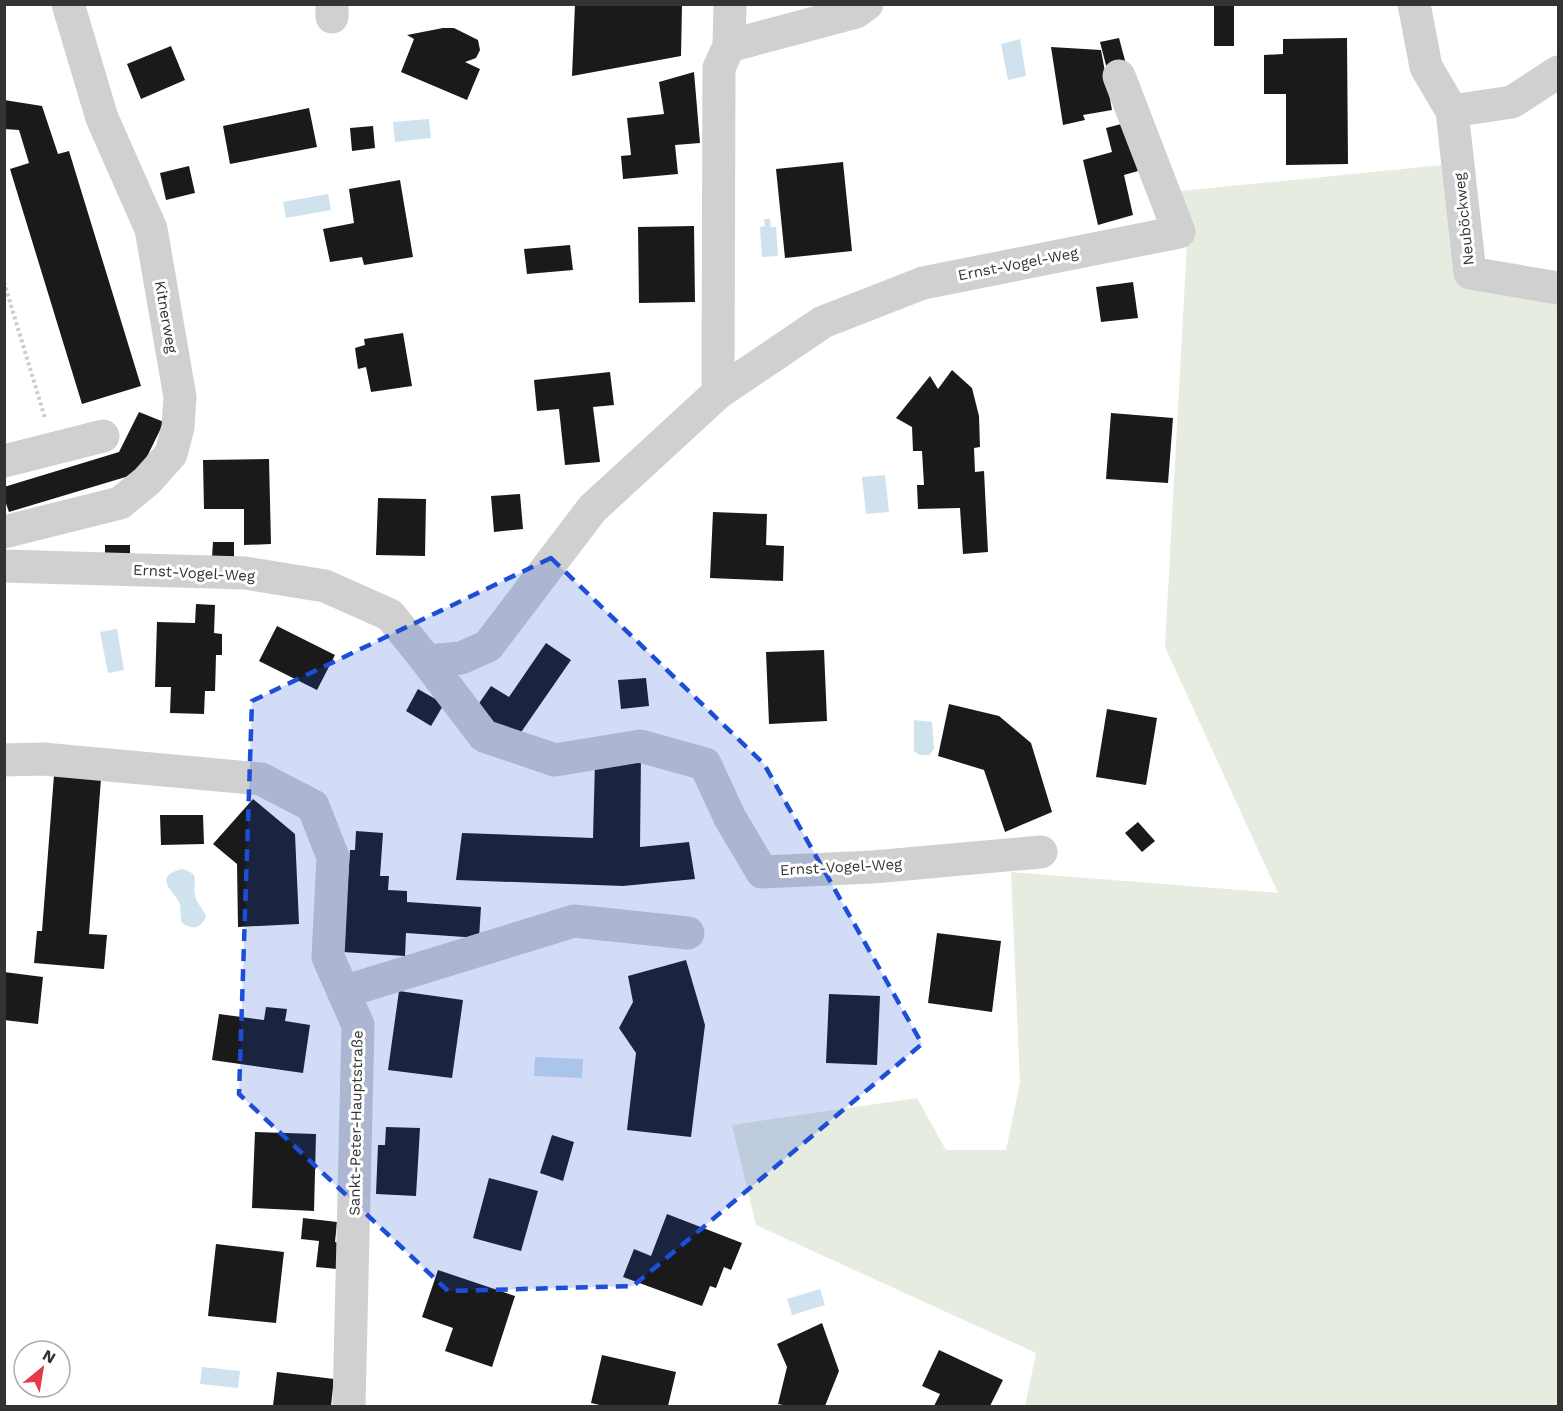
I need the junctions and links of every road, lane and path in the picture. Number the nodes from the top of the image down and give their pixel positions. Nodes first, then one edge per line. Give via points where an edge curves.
1 (68, 4) edge
2 (730, 4) edge
3 (867, 4) edge
4 (1414, 4) edge
5 (729, 46) junction
6 (1558, 72) edge
7 (1119, 76) dead end
8 (1452, 111) junction
9 (4, 282) edge
10 (1558, 288) edge
11 (718, 393) junction
12 (103, 436) dead end
13 (54, 448) junction
14 (4, 461) edge
15 (4, 532) edge
16 (4, 566) edge
17 (427, 661) junction
18 (4, 760) edge
19 (1041, 852) dead end
20 (687, 933) dead end
21 (343, 992) junction
22 (349, 1407) edge

1 - 15 street, Kitnerweg via 102,118 151,229 180,397 178,427 171,454 120,503
2 - 5 street
3 - 5 street via 856,12
4 - 8 street via 1426,68
5 - 11 street via 719,68
6 - 8 street via 1512,102
7 - 11 street, Ernst-Vogel-Weg via 1179,232 923,284 823,322
8 - 10 street, Neuböckweg via 1470,273
9 - 13 path
11 - 17 street, Ernst-Vogel-Weg via 592,509 488,646 462,658
12 - 13 street
13 - 14 street
16 - 17 street, Ernst-Vogel-Weg via 245,573 325,586 390,615
17 - 19 street, Ernst-Vogel-Weg via 484,736 555,760 640,746 705,764 730,819 762,872
18 - 21 street, Sankt-Peter-Hauptstraße via 43,759 261,779 313,806 333,857 328,957
20 - 21 street via 574,921
21 - 22 street, Sankt-Peter-Hauptstraße via 358,1025

